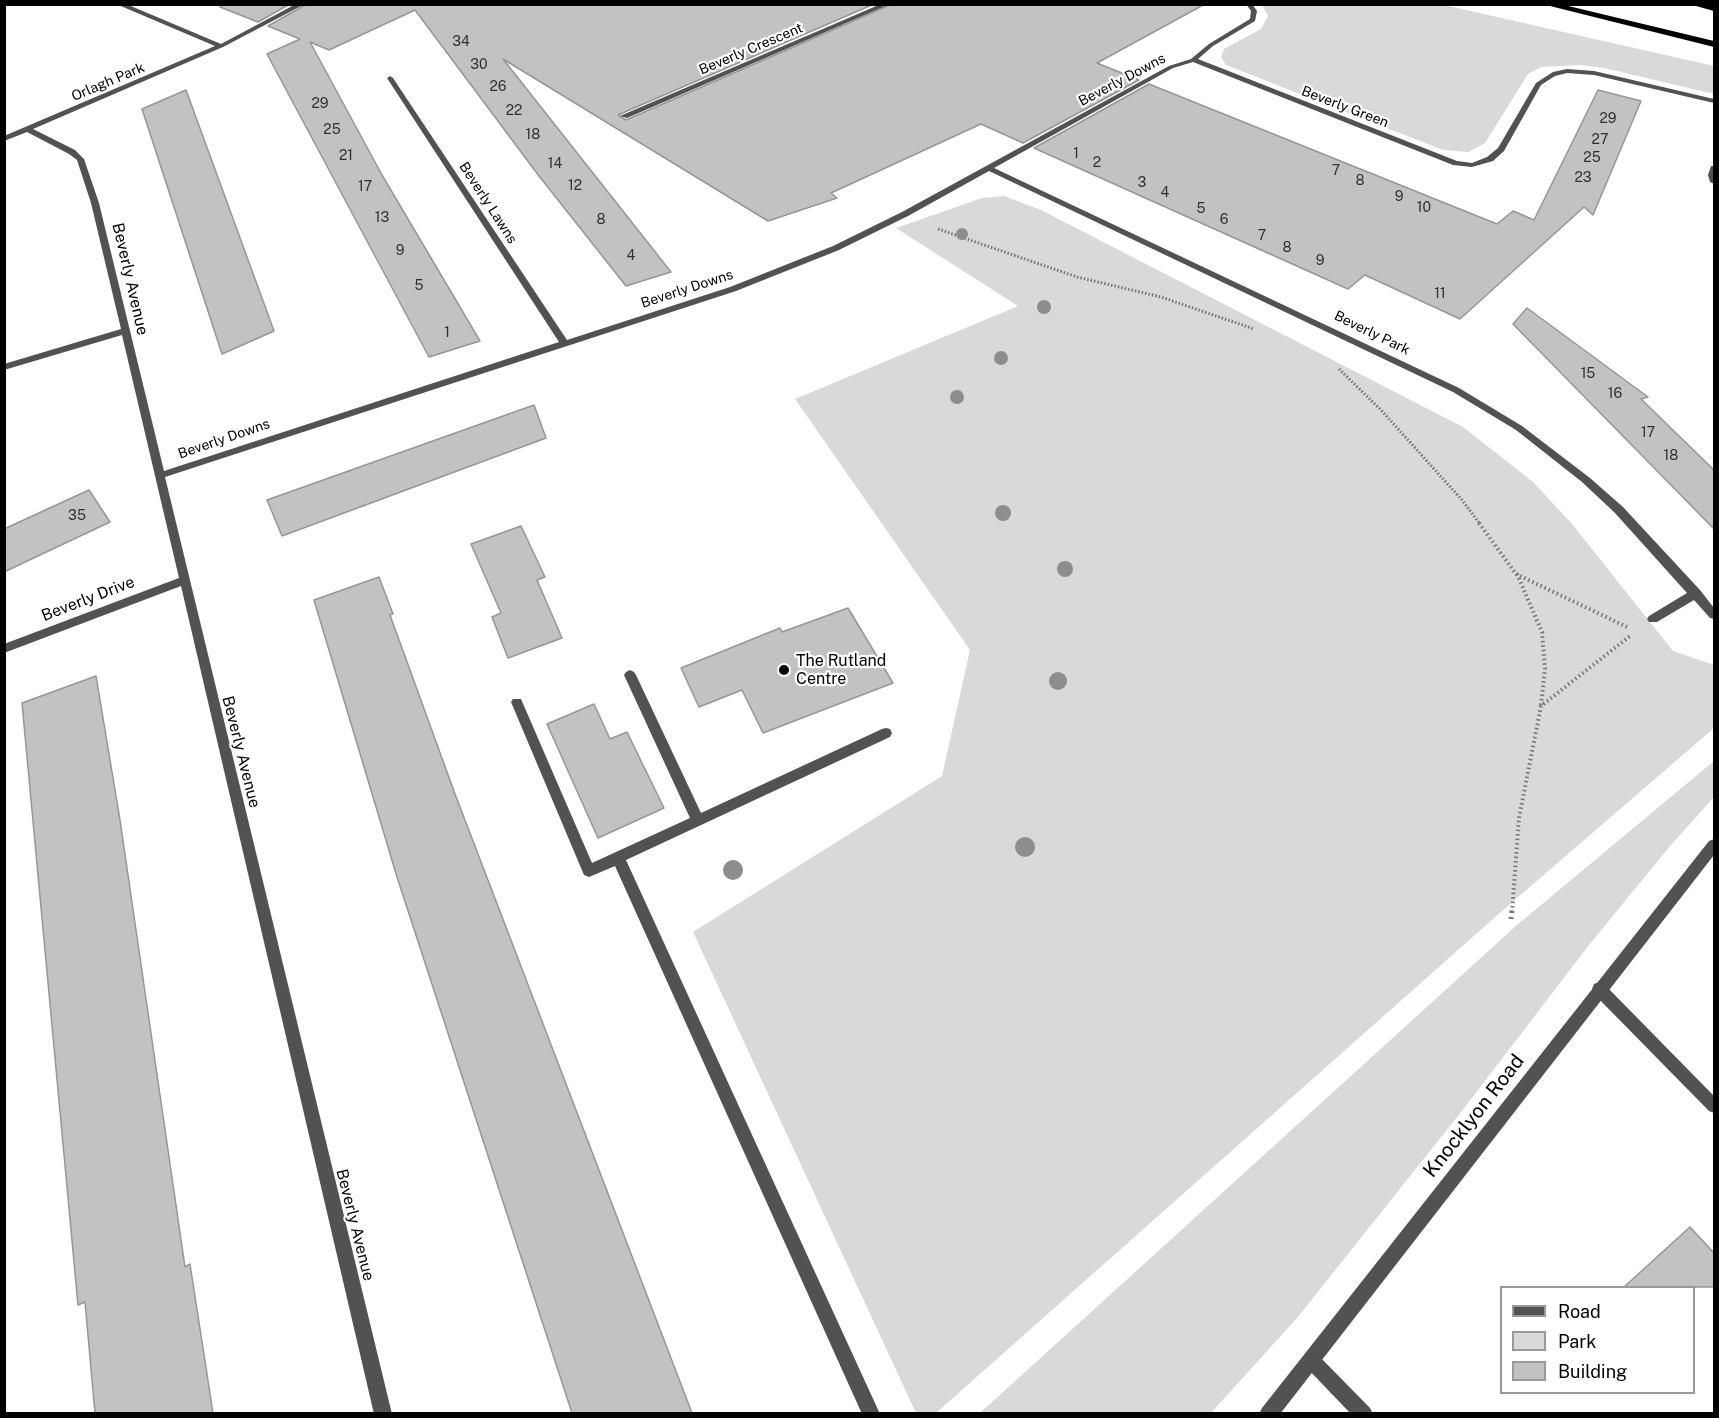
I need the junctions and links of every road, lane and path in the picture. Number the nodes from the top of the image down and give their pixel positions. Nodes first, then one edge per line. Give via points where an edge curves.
1 (119, 4) edge
2 (302, 4) edge
3 (887, 4) edge
4 (1249, 4) edge
5 (1546, 4) edge
6 (1699, 4) edge
7 (1714, 8) edge
8 (1714, 44) edge
9 (220, 45) junction
10 (1192, 60) junction
11 (390, 78) dead end
12 (1714, 101) edge
13 (624, 116) dead end
14 (27, 129) junction
15 (4, 139) edge
16 (989, 168) junction
17 (1714, 168) edge
18 (1714, 182) edge
19 (936, 229) dead end
20 (125, 331) junction
21 (1263, 332) dead end
22 (564, 343) junction
23 (1336, 365) dead end
24 (4, 367) edge
25 (160, 475) junction
26 (1516, 574) junction
27 (183, 581) junction
28 (1696, 593) junction
29 (1714, 615) edge
30 (1653, 619) dead end
31 (4, 649) edge
32 (630, 675) dead end
33 (517, 702) dead end
34 (1541, 706) junction
35 (886, 733) dead end
36 (698, 820) junction
37 (1714, 845) edge
38 (618, 858) junction
39 (1511, 919) dead end
40 (1599, 989) junction
41 (1714, 1106) edge
42 (1312, 1361) junction
43 (383, 1413) edge
44 (871, 1413) edge
45 (1268, 1413) edge
46 (1364, 1413) edge

1 - 9 street
2 - 9 street, Orlagh Park
3 - 13 street, Beverly Crescent
4 - 10 street, Beverly Downs via 1254,11 1253,20
5 - 8 highway
6 - 7 highway
9 - 14 street, Orlagh Park
10 - 12 street, Beverly Green via 1456,163 1472,165 1490,159 1509,136 1538,84 1553,74 1567,71 1610,75
10 - 16 street, Beverly Downs
11 - 22 street, Beverly Lawns
14 - 15 street, Orlagh Park
14 - 20 street, Beverly Avenue via 72,152 85,170
16 - 22 street, Beverly Downs via 874,230 791,267
16 - 28 street, Beverly Park via 1456,390 1519,428 1586,480
17 - 18 street
19 - 21 path via 1077,277 1161,297
20 - 24 street
20 - 25 street, Beverly Avenue
22 - 25 street, Beverly Downs
23 - 26 path via 1462,500
25 - 27 street, Beverly Avenue
26 - 34 path via 1542,632 1545,669
26 - 34 path via 1636,632
27 - 31 street, Beverly Drive
27 - 43 street, Beverly Avenue
28 - 29 street, Beverly Park
28 - 30 street
32 - 36 street
33 - 38 street via 589,871
34 - 39 path via 1519,818
35 - 36 street
36 - 38 street
37 - 40 street, Knocklyon Road
38 - 44 street
40 - 41 street
40 - 42 street, Knocklyon Road
42 - 45 street, Knocklyon Road
42 - 46 street

